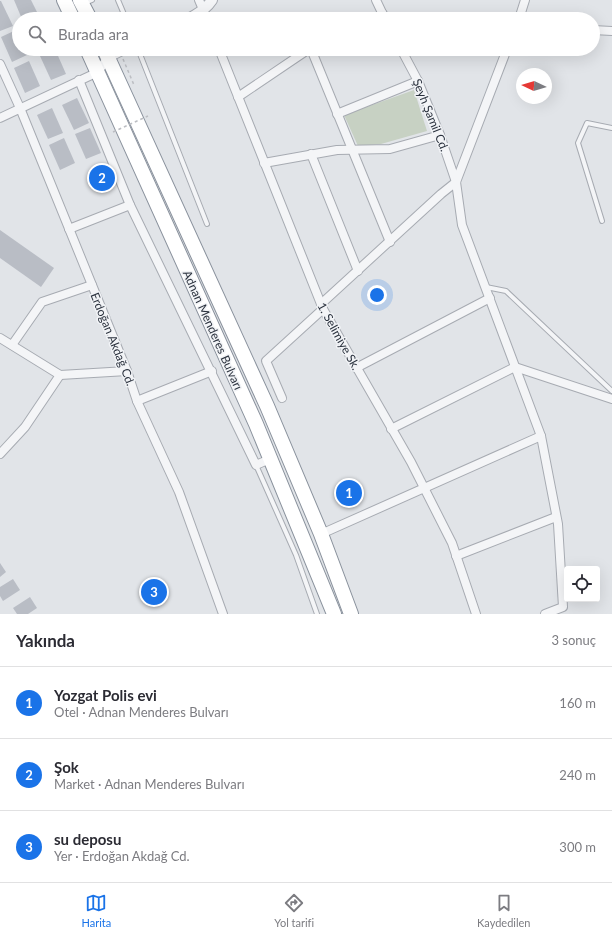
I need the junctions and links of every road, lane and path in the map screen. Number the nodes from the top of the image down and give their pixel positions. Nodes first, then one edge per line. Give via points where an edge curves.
1 (64, 0) edge
2 (118, 0) edge
3 (212, 0) edge
4 (376, 0) edge
5 (525, 0) edge
6 (85, 1) edge
7 (201, 4) edge
8 (70, 12) edge
9 (88, 12) edge
10 (123, 12) edge
11 (194, 12) edge
12 (382, 12) edge
13 (521, 12) edge
14 (600, 30) edge
15 (612, 31) edge
16 (90, 56) edge
17 (110, 56) edge
18 (116, 56) edge
19 (117, 56) edge
20 (141, 56) edge
21 (222, 56) edge
22 (300, 56) edge
23 (313, 56) edge
24 (405, 56) edge
25 (505, 56) edge
26 (0, 64) edge
27 (98, 72) junction
28 (79, 80) junction
29 (418, 82) junction
30 (134, 86) dead end
31 (238, 97) junction
32 (20, 108) junction
33 (337, 114) junction
34 (148, 116) dead end
35 (0, 118) edge
36 (612, 128) edge
37 (113, 132) dead end
38 (440, 135) junction
39 (352, 150) junction
40 (311, 154) junction
41 (264, 163) junction
42 (456, 182) junction
43 (130, 204) junction
44 (602, 221) dead end
45 (207, 224) dead end
46 (69, 229) junction
47 (390, 242) junction
48 (358, 271) junction
49 (92, 285) junction
50 (486, 287) junction
51 (490, 298) junction
52 (322, 307) junction
53 (0, 338) edge
54 (12, 346) junction
55 (515, 367) junction
56 (356, 368) junction
57 (127, 371) junction
58 (212, 372) junction
59 (60, 375) junction
60 (612, 391) edge
61 (282, 398) dead end
62 (612, 398) edge
63 (137, 401) junction
64 (391, 429) junction
65 (541, 436) junction
66 (0, 454) edge
67 (270, 459) junction
68 (256, 465) junction
69 (424, 489) junction
70 (556, 517) junction
71 (321, 534) junction
72 (456, 556) junction
73 (223, 614) edge
74 (317, 614) edge
75 (334, 614) edge
76 (351, 614) edge
77 (476, 614) edge
78 (544, 614) edge

1 - 8 highway
2 - 10 lane
3 - 7 street via 210,4
4 - 12 street
5 - 13 street
6 - 9 highway
7 - 11 street
14 - 15 street
16 - 27 highway, Adnan Menderes Bulvarı
17 - 27 street
18 - 71 highway, Adnan Menderes Bulvarı
19 - 30 path
20 - 45 lane
21 - 31 street, 1. Selimiye Sk.
22 - 31 street
23 - 33 street
24 - 29 street, Şeyh Şamil Cd.
25 - 42 street
26 - 32 street, Erdoğan Akdağ Cd.
27 - 28 street
27 - 67 highway, Adnan Menderes Bulvarı
28 - 32 street
28 - 43 street
29 - 33 street
29 - 38 street, Şeyh Şamil Cd.
31 - 41 street, 1. Selimiye Sk.
32 - 35 street
32 - 46 street, Erdoğan Akdağ Cd.
33 - 39 street
34 - 37 path, bridge
36 - 44 lane via 587,123 578,144
38 - 39 street via 390,149
38 - 42 street, Şeyh Şamil Cd.
39 - 40 street
39 - 47 street
40 - 41 street
40 - 48 street
41 - 52 street, 1. Selimiye Sk.
42 - 47 street
42 - 50 street, Şeyh Şamil Cd. via 462,225
43 - 46 street
43 - 58 street
46 - 49 street, Erdoğan Akdağ Cd.
47 - 48 street
48 - 52 street
49 - 54 street via 42,302
49 - 57 street, Erdoğan Akdağ Cd.
50 - 51 street, Şeyh Şamil Cd.
50 - 60 lane via 506,291
51 - 55 street, Şeyh Şamil Cd.
51 - 56 street
52 - 56 street, 1. Selimiye Sk.
52 - 61 street via 266,361
53 - 54 street
54 - 59 street
55 - 62 street
55 - 64 street
55 - 65 street, Şeyh Şamil Cd.
56 - 64 street, 1. Selimiye Sk.
57 - 59 street
57 - 63 street, Erdoğan Akdağ Cd.
58 - 63 street
58 - 68 street
59 - 66 street via 25,427
63 - 73 street, Erdoğan Akdağ Cd. via 179,492
64 - 69 street, 1. Selimiye Sk.
65 - 69 street
65 - 70 street, Şeyh Şamil Cd.
67 - 68 street
67 - 75 highway, Adnan Menderes Bulvarı
68 - 74 lane via 296,555
69 - 71 street
69 - 72 street, 1. Selimiye Sk.
70 - 72 street
70 - 78 street, Şeyh Şamil Cd. via 563,607
71 - 76 highway, Adnan Menderes Bulvarı
72 - 77 street, 1. Selimiye Sk.

